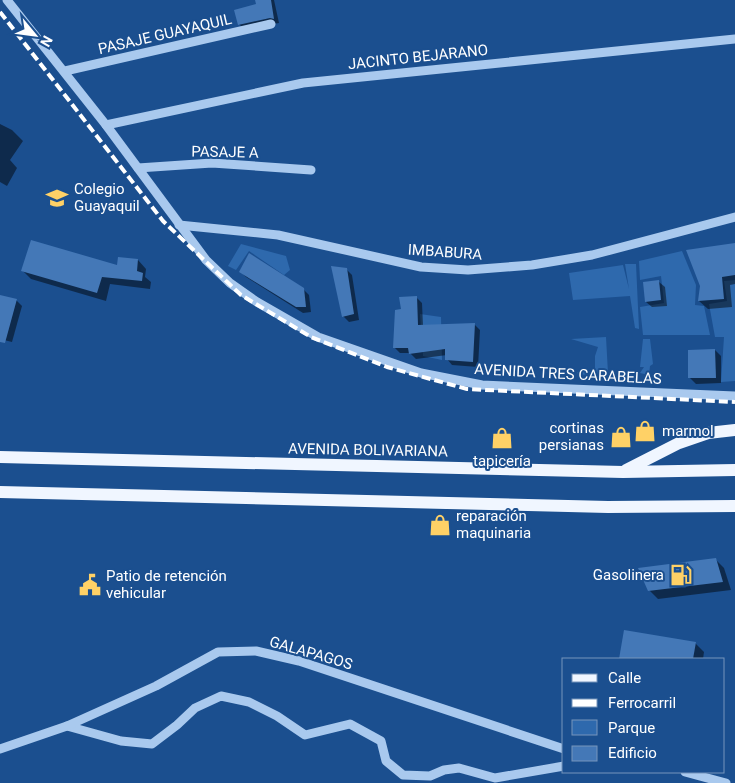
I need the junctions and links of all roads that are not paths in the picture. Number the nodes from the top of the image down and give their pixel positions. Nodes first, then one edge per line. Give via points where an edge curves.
1 (7, 0) edge
2 (271, 24) dead end
3 (735, 38) edge
4 (65, 71) junction
5 (106, 125) junction
6 (138, 168) junction
7 (311, 170) dead end
8 (735, 217) edge
9 (180, 225) junction
10 (735, 396) edge
11 (735, 430) edge
12 (0, 457) edge
13 (735, 470) edge
14 (623, 472) junction
15 (0, 492) edge
16 (735, 506) edge
17 (67, 726) junction
18 (562, 748) edge
19 (0, 749) edge
20 (562, 766) edge
21 (689, 773) edge
22 (726, 783) edge

1 - 4 street, AVENIDA TRES CARABELAS
2 - 4 street, PASAJE GUAYAQUIL
3 - 5 street, JACINTO BEJARANO via 303,83
4 - 5 street, AVENIDA TRES CARABELAS
5 - 6 street, AVENIDA TRES CARABELAS
6 - 7 street, PASAJE A via 212,163
6 - 9 street, AVENIDA TRES CARABELAS
8 - 9 street, IMBABURA via 592,255 532,265 468,270 421,267 278,235
9 - 10 street, AVENIDA TRES CARABELAS via 206,260 257,302 318,337 421,374 482,385
11 - 14 main road via 708,433 679,443
12 - 14 main road, AVENIDA BOLIVARIANA
13 - 14 main road, AVENIDA BOLIVARIANA
15 - 16 main road via 608,507
17 - 18 street, GALAPAGOS via 156,686 218,652 256,651 300,661
17 - 19 street, GALAPAGOS
17 - 20 street via 121,741 152,744 195,708 221,696 249,702 306,735 350,724 380,741 386,761 403,775 430,776 459,768 495,778
21 - 22 street

